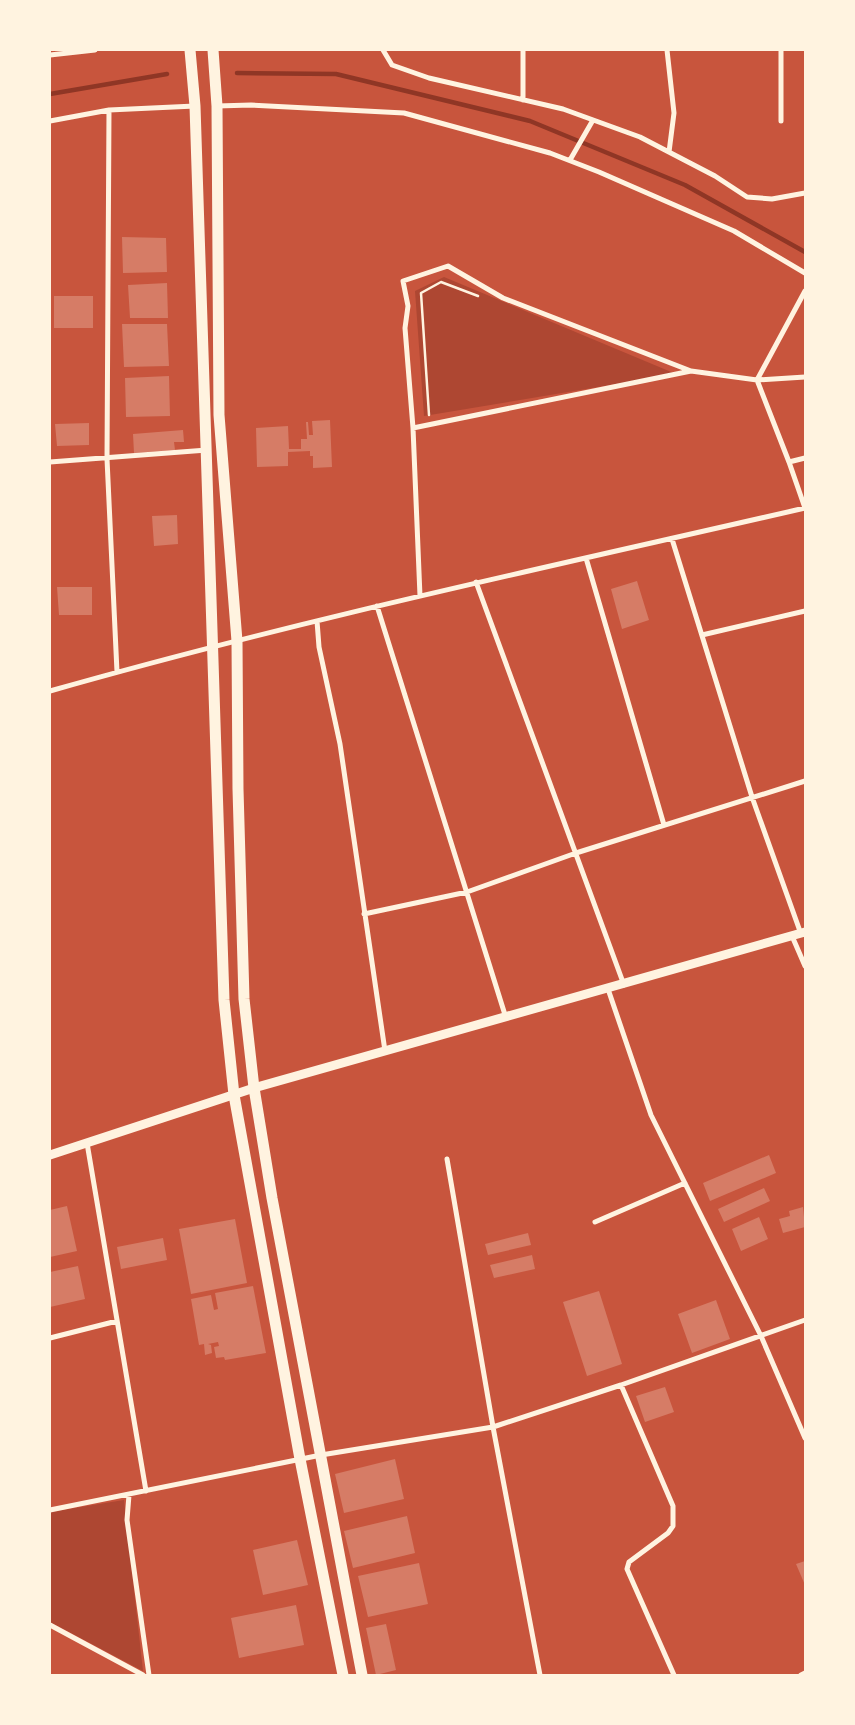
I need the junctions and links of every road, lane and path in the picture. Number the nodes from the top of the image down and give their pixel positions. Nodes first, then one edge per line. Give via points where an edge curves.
1 (96, 50) edge
2 (190, 50) edge
3 (213, 50) edge
4 (384, 50) edge
5 (523, 50) edge
6 (667, 50) edge
7 (780, 50) edge
8 (50, 55) edge
9 (523, 100) junction
10 (194, 106) junction
11 (217, 106) junction
12 (109, 110) junction
13 (593, 120) junction
14 (50, 121) edge
15 (782, 121) dead end
16 (669, 152) junction
17 (570, 160) junction
18 (805, 193) edge
19 (805, 273) edge
20 (805, 291) edge
21 (478, 296) dead end
22 (691, 371) junction
23 (805, 376) edge
24 (757, 380) junction
25 (436, 414) dead end
26 (413, 428) junction
27 (207, 450) junction
28 (805, 458) edge
29 (107, 459) junction
30 (50, 462) edge
31 (789, 462) junction
32 (805, 508) edge
33 (672, 539) junction
34 (586, 558) junction
35 (476, 582) junction
36 (420, 596) junction
37 (377, 606) junction
38 (805, 611) edge
39 (317, 621) junction
40 (702, 635) junction
41 (237, 641) junction
42 (214, 646) junction
43 (117, 672) junction
44 (50, 691) edge
45 (805, 780) edge
46 (752, 797) junction
47 (664, 825) junction
48 (576, 853) junction
49 (467, 892) junction
50 (364, 914) junction
51 (800, 934) edge
52 (805, 966) edge
53 (624, 985) junction
54 (608, 989) junction
55 (506, 1018) junction
56 (385, 1052) junction
57 (254, 1088) junction
58 (234, 1095) junction
59 (87, 1143) junction
60 (50, 1155) edge
61 (447, 1159) dead end
62 (685, 1183) junction
63 (595, 1222) dead end
64 (805, 1320) edge
65 (117, 1321) junction
66 (761, 1336) junction
67 (50, 1338) edge
68 (621, 1386) junction
69 (493, 1427) junction
70 (805, 1438) edge
71 (321, 1455) junction
72 (300, 1459) junction
73 (146, 1491) junction
74 (129, 1495) junction
75 (50, 1510) edge
76 (50, 1625) edge
77 (805, 1674) edge
78 (143, 1675) edge
79 (148, 1675) edge
80 (343, 1675) edge
81 (362, 1675) edge
82 (540, 1675) edge
83 (674, 1675) edge
84 (801, 1675) edge

1 - 8 street
2 - 10 main road
3 - 11 main road
4 - 9 street via 392,65 429,78
5 - 9 street
6 - 16 street via 674,113
7 - 15 street
9 - 13 street
10 - 12 street
10 - 27 main road
11 - 17 street via 404,113
11 - 41 main road via 218,415
12 - 14 street
12 - 29 street
13 - 16 street via 640,137
13 - 17 street
16 - 18 street via 747,197 772,200
17 - 19 street via 734,232
20 - 24 street
21 - 25 path via 442,282 421,293 429,416
22 - 24 street
22 - 26 street
22 - 26 street via 503,298 448,266 403,281 408,306 405,328
23 - 24 street
24 - 31 street
26 - 36 street
27 - 29 street
27 - 42 main road
28 - 31 street
29 - 30 street
29 - 43 street
31 - 32 street
32 - 33 street
33 - 34 street
33 - 40 street
34 - 35 street
34 - 47 street
35 - 36 street
35 - 48 street
36 - 37 street
37 - 39 street
37 - 49 street
38 - 40 street
39 - 41 street
39 - 50 street via 340,744
40 - 46 street
41 - 42 street
41 - 57 main road via 244,990
42 - 43 street
42 - 58 main road via 224,1000
43 - 44 street
45 - 46 street
46 - 47 street
46 - 51 street
47 - 48 street
48 - 49 street
48 - 53 street
49 - 50 street
49 - 55 street
50 - 56 street
51 - 52 street
51 - 53 street
53 - 54 street
54 - 55 street
54 - 62 street via 651,1115
55 - 56 street
56 - 57 street
57 - 58 street
57 - 71 main road
58 - 59 street
58 - 72 main road
59 - 60 street
59 - 65 street
61 - 69 street
62 - 63 street
62 - 66 street
64 - 66 street
65 - 67 street
65 - 73 street
66 - 68 street
66 - 70 street
68 - 69 street
68 - 83 street via 673,1506 673,1526 668,1533 629,1562 627,1569
69 - 71 street
69 - 82 street
71 - 72 street
71 - 81 main road
72 - 73 street
72 - 80 main road
73 - 74 street
74 - 75 street
74 - 79 street via 127,1520
76 - 78 street
77 - 84 street

